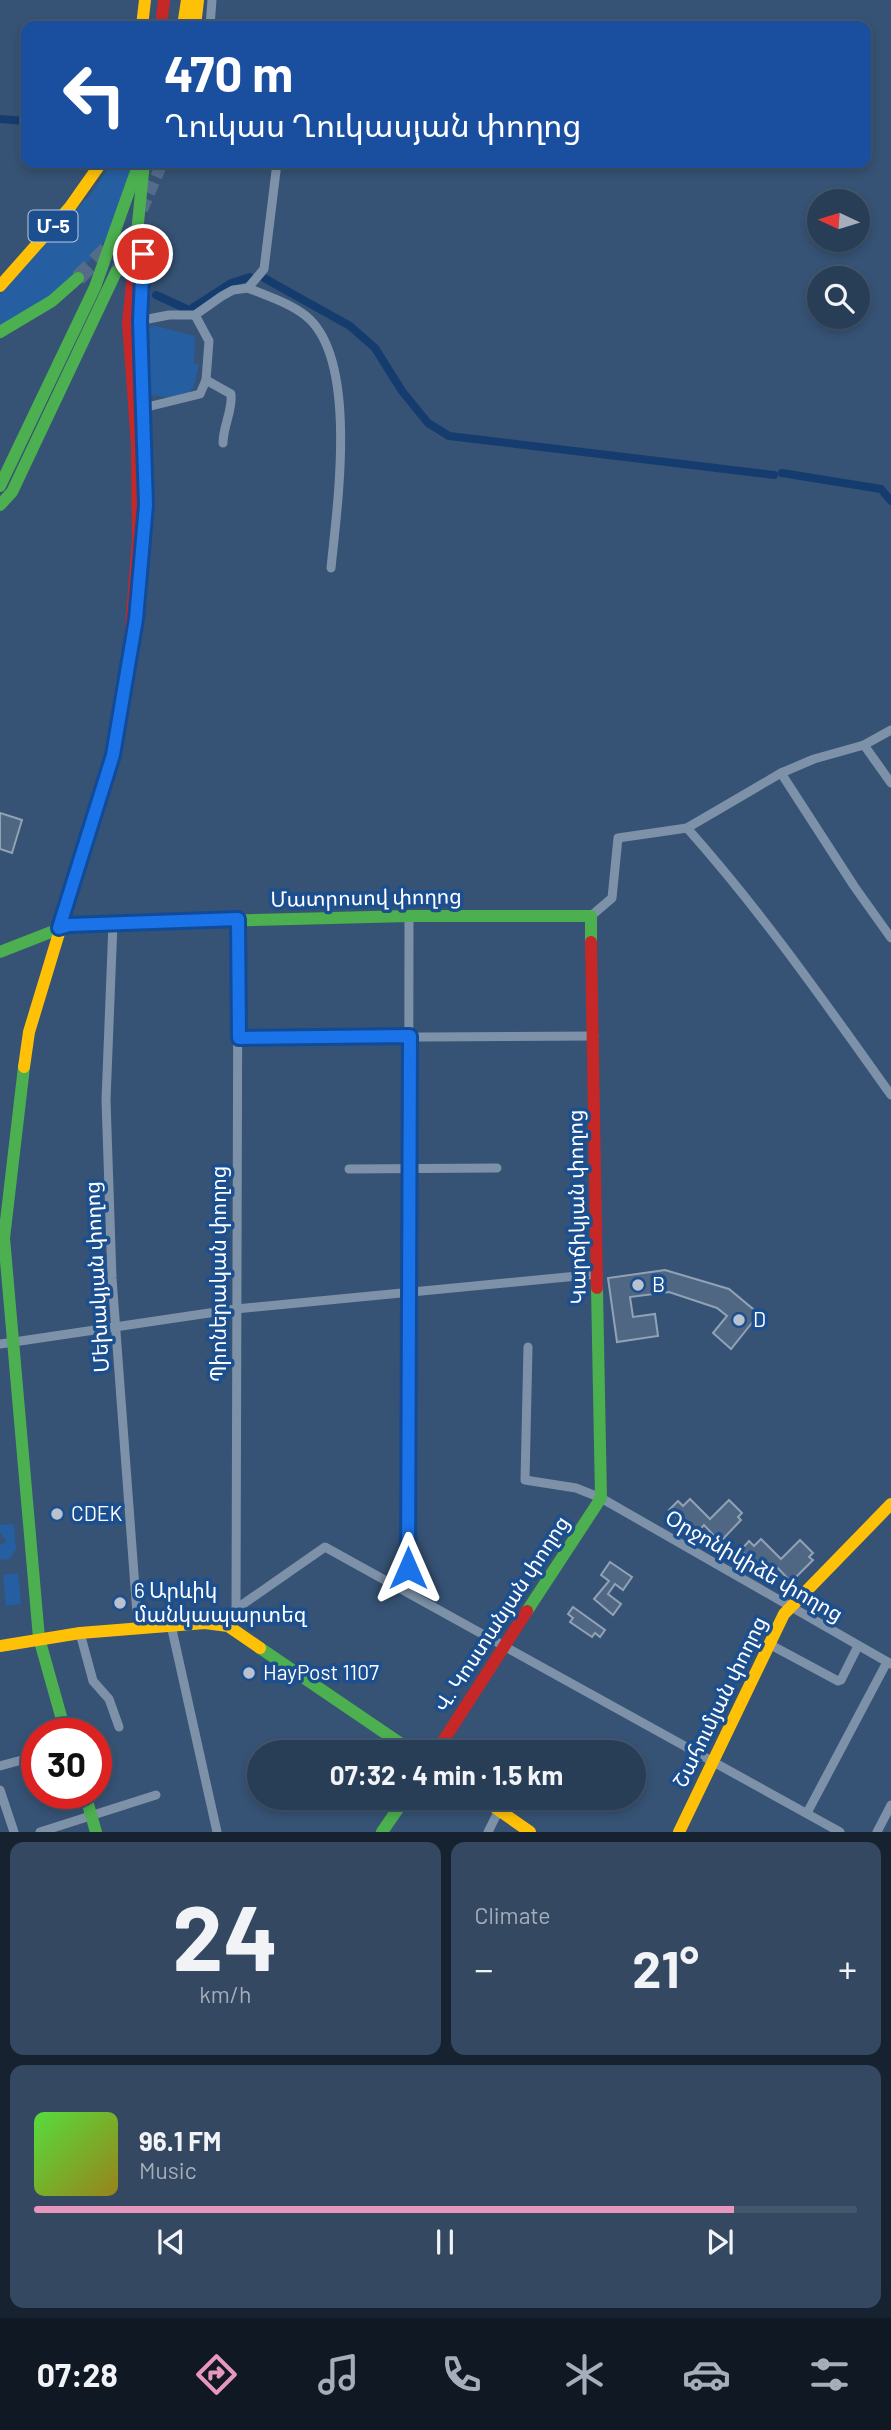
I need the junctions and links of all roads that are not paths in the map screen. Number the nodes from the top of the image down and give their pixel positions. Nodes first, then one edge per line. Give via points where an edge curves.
1 (145, 0) edge
2 (164, 0) edge
3 (173, 0) edge
4 (187, 0) edge
5 (198, 0) edge
6 (212, 0) edge
7 (143, 21) edge
8 (162, 21) edge
9 (171, 21) edge
10 (184, 21) edge
11 (196, 21) edge
12 (210, 21) edge
13 (97, 168) edge
14 (139, 168) edge
15 (141, 168) edge
16 (152, 168) edge
17 (275, 168) edge
18 (116, 272) tunnel mouth
19 (78, 278) tunnel mouth
20 (0, 286) edge
21 (248, 288) junction
22 (195, 315) junction
23 (134, 322) junction
24 (0, 332) edge
25 (206, 380) junction
26 (143, 408) junction
27 (223, 443) dead end
28 (0, 486) edge
29 (0, 505) edge
30 (331, 568) dead end
31 (131, 633) junction
32 (891, 730) edge
33 (864, 745) junction
34 (781, 773) junction
35 (891, 783) edge
36 (687, 828) junction
37 (409, 916) junction
38 (591, 916) junction
39 (238, 919) junction
40 (113, 923) junction
41 (59, 928) junction
42 (891, 937) edge
43 (0, 952) edge
44 (594, 1035) junction
45 (410, 1036) junction
46 (239, 1038) junction
47 (891, 1095) edge
48 (408, 1167) junction
49 (497, 1168) dead end
50 (349, 1169) dead end
51 (598, 1273) junction
52 (408, 1291) junction
53 (236, 1309) junction
54 (116, 1326) junction
55 (6, 1343) edge
56 (528, 1347) dead end
57 (601, 1498) junction
58 (891, 1504) edge
59 (408, 1591) junction
60 (790, 1608) junction
61 (236, 1609) junction
62 (171, 1625) junction
63 (228, 1626) junction
64 (138, 1628) junction
65 (80, 1633) junction
66 (0, 1637) edge
67 (39, 1638) junction
68 (504, 1644) junction
69 (769, 1644) junction
70 (0, 1646) edge
71 (858, 1646) junction
72 (889, 1663) edge
73 (62, 1718) edge
74 (119, 1727) dead end
75 (396, 1740) edge
76 (444, 1740) edge
77 (21, 1760) edge
78 (713, 1763) junction
79 (0, 1766) edge
80 (0, 1790) edge
81 (156, 1795) dead end
82 (891, 1805) edge
83 (89, 1809) edge
84 (396, 1810) edge
85 (499, 1810) joint
86 (807, 1813) junction
87 (91, 1816) junction
88 (14, 1832) edge
89 (40, 1832) edge
90 (96, 1832) edge
91 (217, 1832) edge
92 (382, 1832) edge
93 (488, 1832) edge
94 (530, 1832) edge
95 (679, 1832) edge
96 (839, 1832) edge
97 (877, 1832) edge

1 - 7 main road
2 - 8 main road
3 - 9 main road
4 - 10 main road
5 - 11 main road
6 - 12 street
13 - 20 main road, Մ-5 via 70,207
14 - 28 main road via 102,271
15 - 23 main road
16 - 23 main road
17 - 21 street via 264,269
18 - 29 main road via 12,492
19 - 24 main road via 52,301
21 - 22 street via 233,290
21 - 30 street via 306,316 323,334 338,398 342,451
22 - 23 street
22 - 25 street via 209,341
23 - 26 main road
23 - 31 main road via 139,493
25 - 26 street via 200,394
25 - 27 street via 231,394
26 - 31 main road via 145,538
31 - 41 main road via 113,755
32 - 33 street
33 - 34 street
33 - 35 street
34 - 36 street
34 - 42 street
36 - 38 street via 618,838 612,898
36 - 47 street via 793,957
37 - 38 main road, Մատրոսով փողոց
37 - 39 main road, Մատրոսով փողոց
37 - 45 street
38 - 44 main road, Կարճիկյան փողոց
39 - 40 main road, Մատրոսով փողոց
39 - 46 street, Պիոներական փողոց
40 - 41 main road, Մատրոսով փողոց
40 - 54 street, Մեխակյան փողոց via 106,1100
41 - 43 main road, Մատրոսով փողոց
41 - 55 main road via 29,1032 7,1203
44 - 45 street
44 - 51 main road, Կարճիկյան փողոց
45 - 46 street
45 - 48 street
46 - 53 street, Պիոներական փողոց
48 - 49 street
48 - 50 street
48 - 52 street
51 - 52 street
51 - 57 main road, Կարճիկյան փողոց
52 - 53 street
52 - 59 street
53 - 54 street
53 - 61 street, Պիոներական փողոց
54 - 55 street
54 - 64 street, Մեխակյան փողոց
55 - 67 main road
56 - 57 street, Օրջոնիկիձե փողոց via 526,1480 576,1488
57 - 60 street, Օրջոնիկիձե փողոց
57 - 68 main road, Վ. Կոստանյան փողոց
58 - 60 main road, Շահումյան փողոց
59 - 61 street via 325,1547
59 - 68 street
60 - 69 main road, Շահումյան փողոց
60 - 71 street, Օրջոնիկիձե փողոց
61 - 63 street, Պիոներական փողոց
62 - 63 main road
62 - 64 main road
62 - 91 street
63 - 75 main road
64 - 65 main road
65 - 67 main road
65 - 74 street via 93,1681 109,1699
66 - 67 main road
67 - 70 main road
67 - 73 main road
68 - 76 main road, Վ. Կոստանյան փողոց
68 - 78 street
69 - 71 street via 838,1681
69 - 78 main road, Շահումյան փողոց
71 - 72 street, Օրջոնիկիձե փողոց
72 - 86 street
77 - 79 street
78 - 86 street
78 - 95 main road, Շահումյան փողոց
80 - 88 street
81 - 87 street
82 - 97 street
83 - 87 main road
84 - 92 main road
85 - 93 street
85 - 94 main road
86 - 96 street
87 - 89 street
87 - 90 main road

